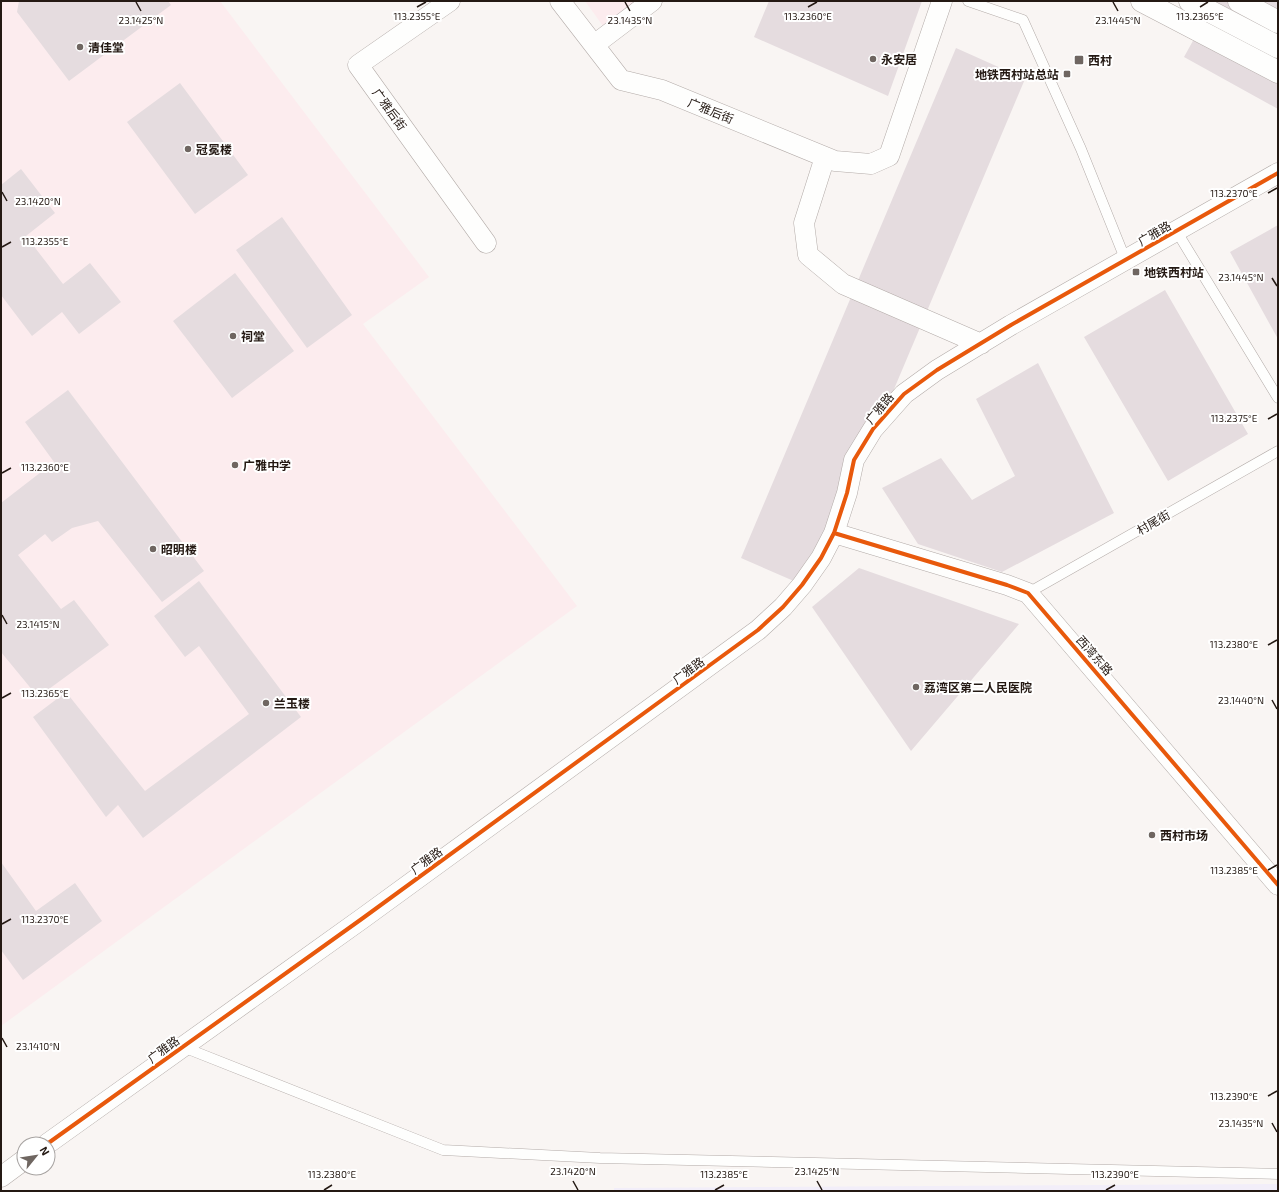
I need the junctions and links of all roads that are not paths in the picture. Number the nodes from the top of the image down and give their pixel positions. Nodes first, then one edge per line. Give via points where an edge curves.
1 (450, 1) edge
2 (560, 1) edge
3 (652, 1) edge
4 (942, 1) edge
5 (968, 1) edge
6 (1142, 1) edge
7 (1190, 1) edge
8 (1239, 1) edge
9 (1278, 22) edge
10 (594, 45) junction
11 (1278, 47) edge
12 (1278, 72) edge
13 (825, 157) junction
14 (1278, 173) edge
15 (1177, 232) junction
16 (486, 243) dead end
17 (1126, 261) junction
18 (981, 344) junction
19 (1278, 398) edge
20 (1278, 451) edge
21 (834, 533) junction
22 (1028, 593) junction
23 (1278, 885) edge
24 (183, 1047) junction
25 (56, 1138) edge
26 (16, 1166) edge
27 (1278, 1174) edge
28 (1, 1177) edge

1 - 16 street, 广雅后街 via 358,65
2 - 10 street, 广雅后街
3 - 10 street
4 - 13 street, 广雅后街 via 889,156 871,164 835,161
5 - 17 lane via 1023,20 1081,149
6 - 12 main road
7 - 11 main road
8 - 9 main road
10 - 13 street, 广雅后街 via 621,80 662,90
13 - 18 street via 804,223 808,255 844,284
14 - 15 street, 广雅路
15 - 17 street, 广雅路
15 - 19 lane
17 - 18 street, 广雅路
18 - 21 street, 广雅路 via 937,370 904,394 873,429 854,460
20 - 22 lane, 村尾街
21 - 22 street, 西湾东路
21 - 24 street, 广雅路 via 821,558 802,585 783,607 733,650
22 - 23 street, 西湾东路
24 - 25 street, 广雅路
24 - 27 lane via 443,1150 600,1158
26 - 28 street

